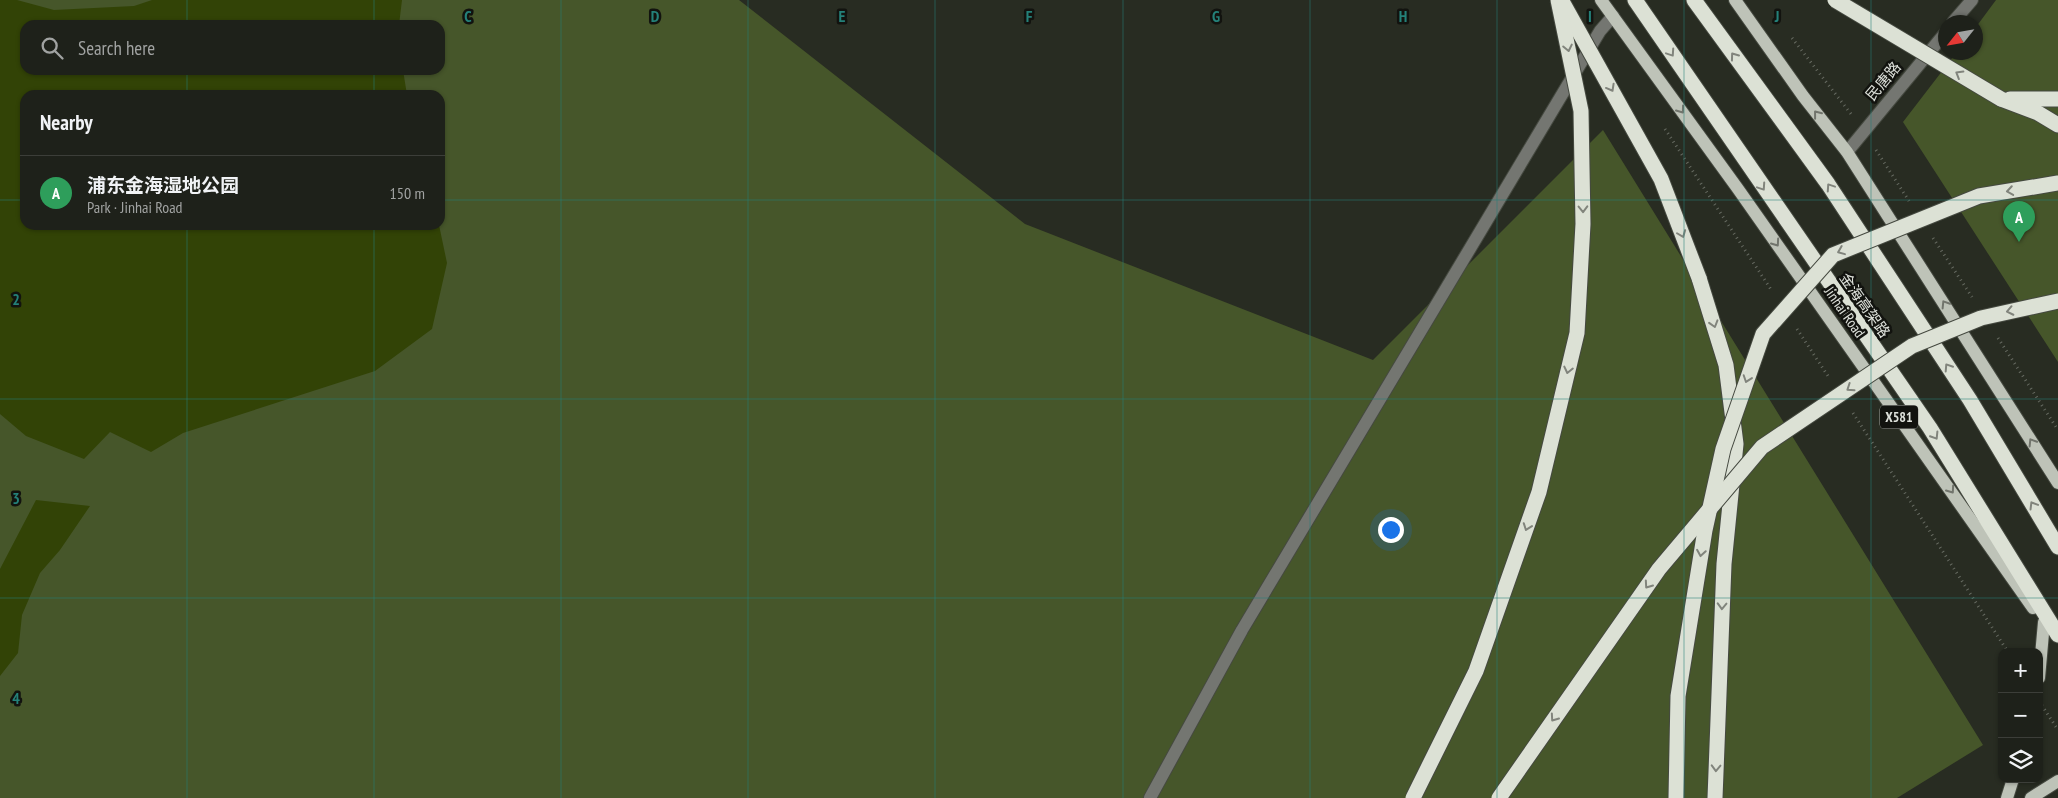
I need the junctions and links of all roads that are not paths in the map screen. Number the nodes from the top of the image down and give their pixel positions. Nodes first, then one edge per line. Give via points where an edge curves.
1 (1560, 0) edge
2 (1601, 0) edge
3 (1635, 0) edge
4 (1694, 0) edge
5 (1735, 0) edge
6 (1835, 0) edge
7 (1972, 0) edge
8 (1959, 15) edge
9 (1613, 16) junction
10 (1938, 42) edge
11 (2001, 99) junction
12 (2058, 100) edge
13 (2058, 125) edge
14 (1847, 152) junction
15 (2058, 183) edge
16 (2058, 301) edge
17 (2058, 483) edge
18 (2058, 547) edge
19 (2044, 622) junction
20 (2058, 635) edge
21 (2058, 645) edge
22 (2042, 648) edge
23 (2058, 781) edge
24 (2011, 783) edge
25 (1150, 798) edge
26 (1413, 798) edge
27 (1499, 798) edge
28 (1676, 798) edge
29 (1715, 798) edge
30 (2007, 798) edge
31 (2031, 798) edge

1 -> 26 highway, bridge via 1581,111 1583,224 1577,333 1536,501 1476,671
1 -> 29 highway, bridge via 1661,178 1699,278 1726,365 1736,444 1724,564
2 - 9 main road, Jinhai Road / X581
3 -> 20 highway, 金海高架路, bridge via 1930,428
18 -> 4 highway, bridge via 1970,400 1828,184
14 -> 5 main road
11 -> 6 highway, bridge
7 - 8 street
9 -> 19 main road, Jinhai Road / X581
9 - 25 street via 1600,32 1242,630
10 - 14 street, 民唐路
11 - 12 highway
11 - 13 highway via 2038,113
17 -> 14 main road
15 -> 28 highway, bridge via 1979,196 1833,255 1763,334 1722,449 1705,530 1678,696
16 -> 27 highway, bridge via 1981,318 1912,346 1762,447 1659,569
19 - 21 main road, Jinhai Road / X581
19 - 22 main road
23 - 31 main road
24 - 30 main road

